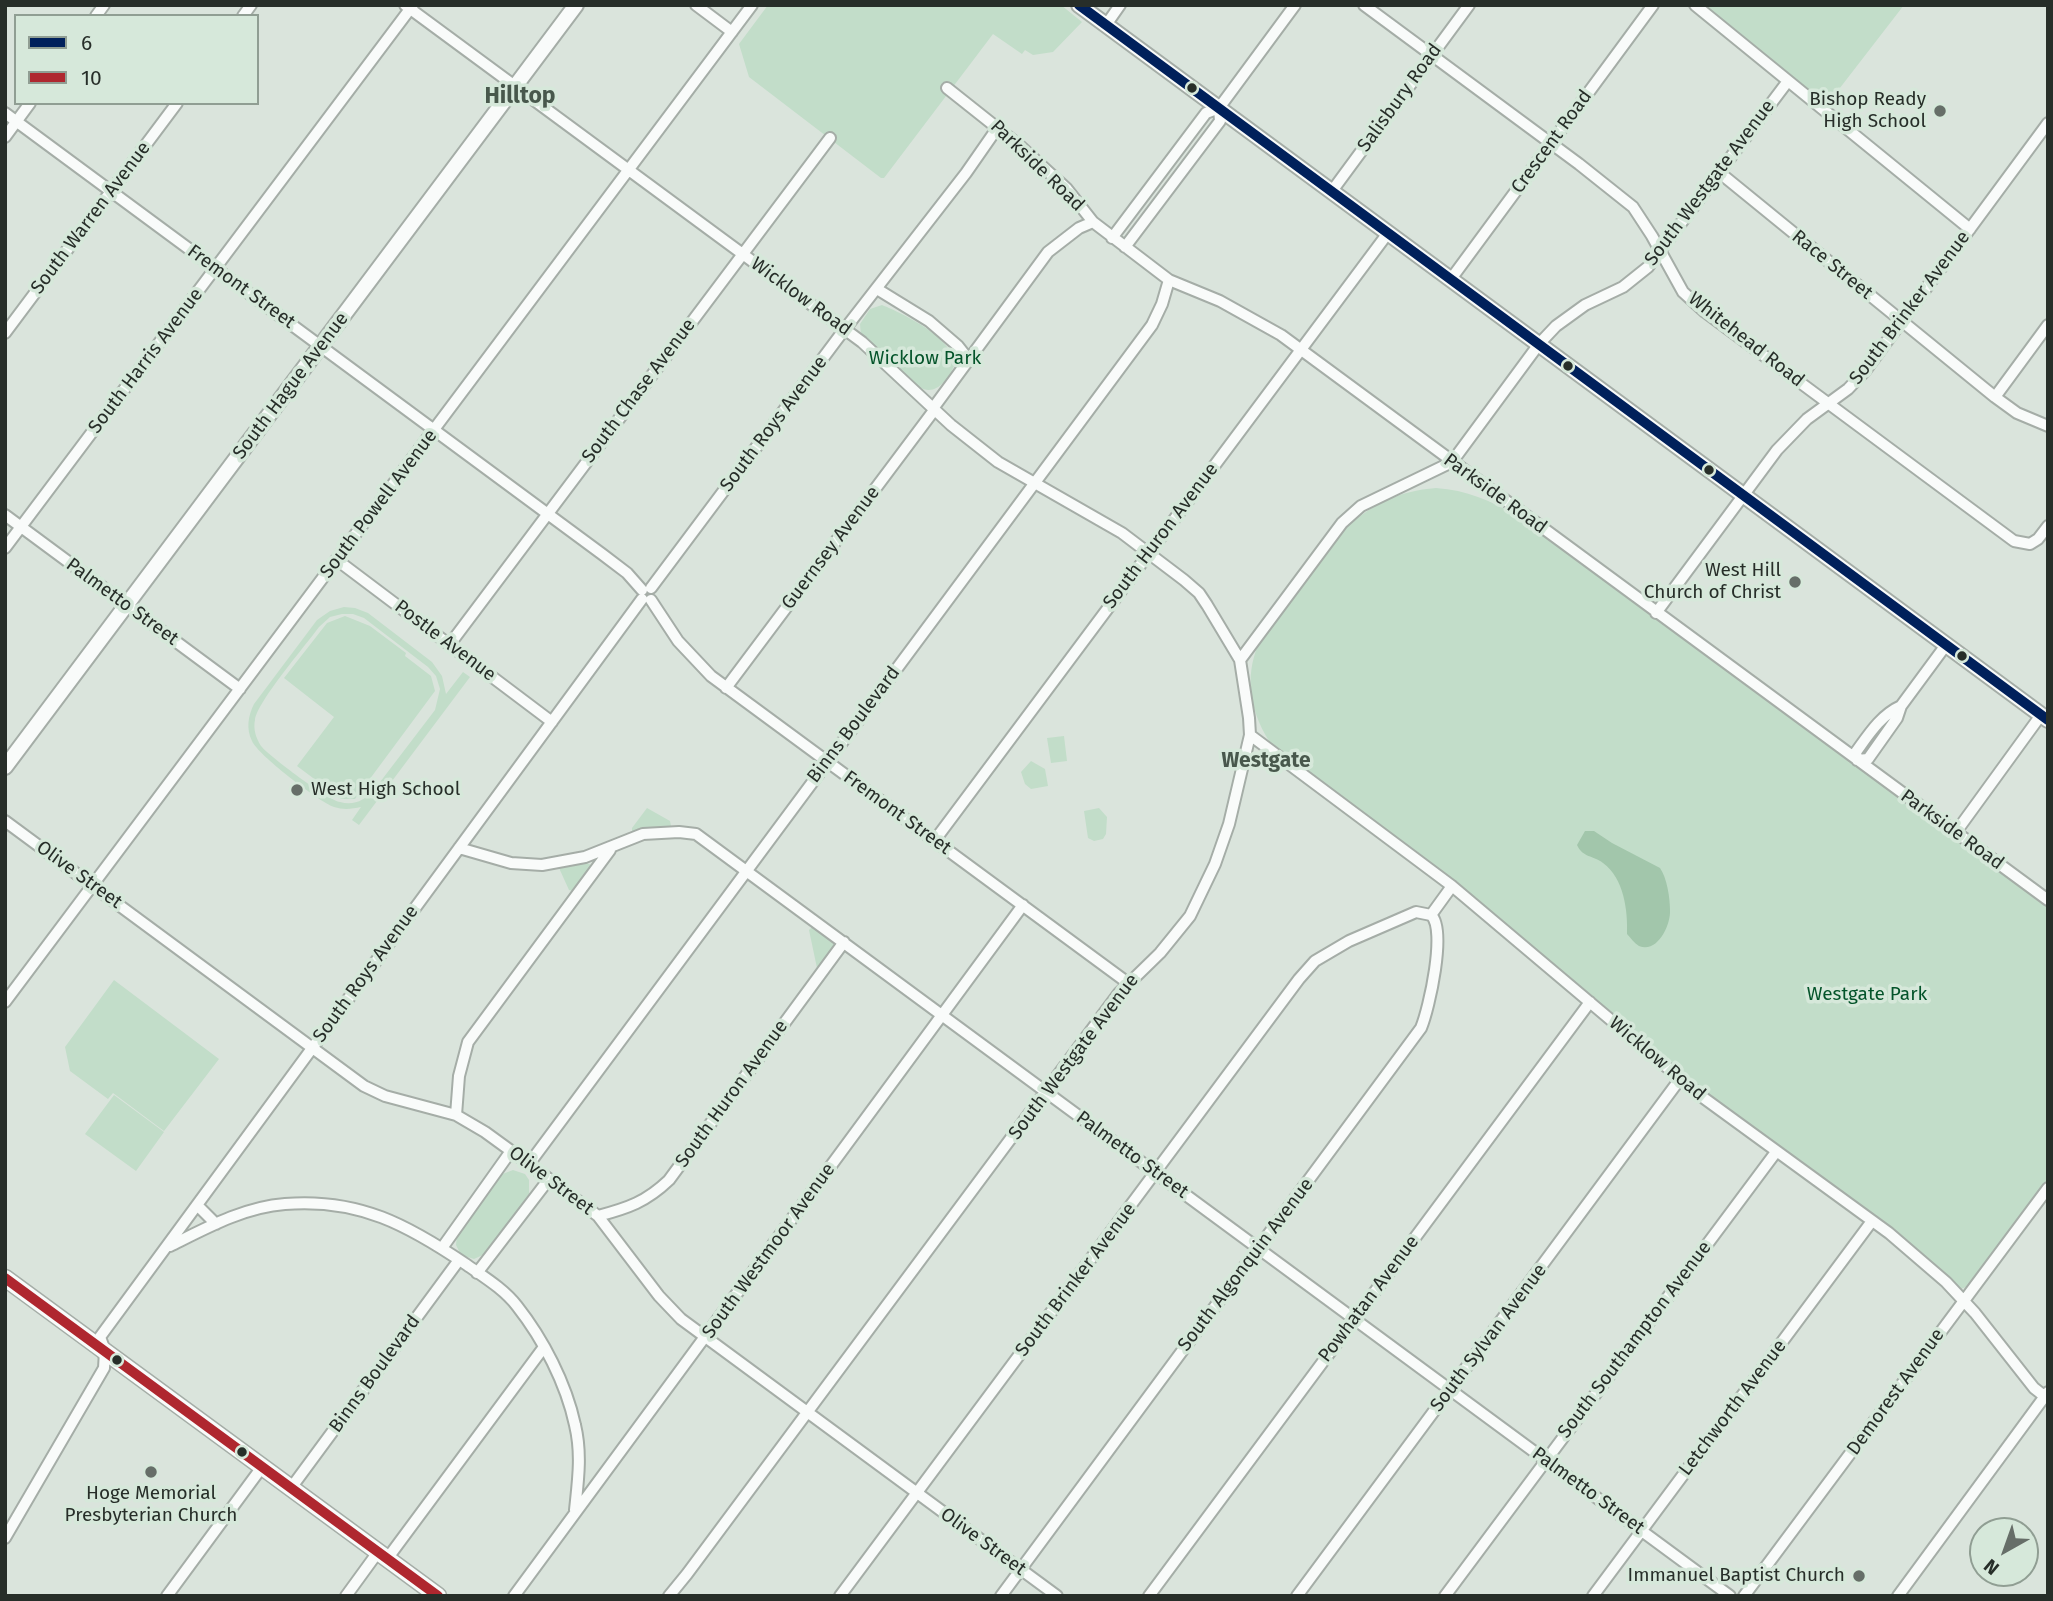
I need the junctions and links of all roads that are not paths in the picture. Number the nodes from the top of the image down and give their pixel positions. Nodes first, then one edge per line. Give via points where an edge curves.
1 (576, 5) edge
2 (696, 5) edge
3 (752, 5) edge
4 (1079, 5) edge
5 (1120, 5) edge
6 (1295, 5) edge
7 (1364, 5) edge
8 (1469, 5) edge
9 (1653, 5) edge
10 (1695, 5) edge
11 (409, 7) edge
12 (1106, 25) junction
13 (732, 32) junction
14 (1432, 55) junction
15 (1788, 81) junction
16 (516, 87) junction
17 (947, 88) dead end
18 (29, 105) edge
19 (176, 105) edge
20 (1219, 108) junction
21 (5, 113) edge
22 (17, 121) junction
23 (2048, 123) edge
24 (998, 127) junction
25 (5, 137) edge
26 (830, 138) dead end
27 (1551, 144) junction
28 (629, 171) junction
29 (1720, 173) junction
30 (111, 191) junction
31 (1332, 191) junction
32 (1093, 222) junction
33 (1970, 229) junction
34 (1388, 233) junction
35 (1112, 238) junction
36 (1125, 247) junction
37 (1660, 253) junction
38 (742, 254) junction
39 (215, 268) junction
40 (1451, 279) junction
41 (1169, 281) junction
42 (877, 289) junction
43 (1902, 322) junction
44 (2048, 325) edge
45 (845, 330) junction
46 (5, 333) edge
47 (1539, 344) junction
48 (321, 346) junction
49 (1300, 349) junction
50 (969, 360) junction
51 (1995, 397) junction
52 (1828, 404) junction
53 (934, 408) junction
54 (2048, 426) edge
55 (435, 429) junction
56 (1452, 462) junction
57 (1033, 484) junction
58 (1744, 496) junction
59 (548, 513) junction
60 (5, 515) edge
61 (2048, 526) edge
62 (21, 527) junction
63 (5, 548) edge
64 (1149, 553) junction
65 (337, 560) junction
66 (646, 594) junction
67 (127, 605) junction
68 (1656, 612) junction
69 (450, 644) junction
70 (1946, 645) junction
71 (1240, 660) junction
72 (726, 688) junction
73 (240, 689) junction
74 (2045, 715) edge
75 (552, 722) junction
76 (1250, 735) junction
77 (1857, 760) junction
78 (827, 761) junction
79 (5, 767) edge
80 (5, 821) edge
81 (1956, 832) junction
82 (934, 840) junction
83 (612, 847) junction
84 (459, 848) junction
85 (746, 870) junction
86 (93, 885) junction
87 (1452, 886) junction
88 (2048, 900) edge
89 (1023, 905) junction
90 (1432, 915) junction
91 (844, 942) junction
92 (1128, 983) junction
93 (5, 1002) edge
94 (1590, 1002) junction
95 (942, 1015) junction
96 (312, 1048) junction
97 (1680, 1079) junction
98 (1046, 1092) junction
99 (456, 1115) junction
100 (511, 1151) junction
101 (1776, 1152) junction
102 (529, 1164) junction
103 (1156, 1172) junction
104 (549, 1179) junction
105 (2048, 1188) edge
106 (197, 1205) junction
107 (598, 1216) junction
108 (1872, 1221) junction
109 (216, 1224) junction
110 (166, 1248) junction
111 (442, 1248) junction
112 (1259, 1248) junction
113 (459, 1260) junction
114 (477, 1273) junction
115 (5, 1278) edge
116 (1964, 1301) junction
117 (1355, 1319) junction
118 (704, 1337) junction
119 (544, 1347) junction
120 (105, 1351) junction
121 (1450, 1389) junction
122 (2047, 1396) edge
123 (808, 1413) junction
124 (1546, 1460) junction
125 (580, 1465) junction
126 (262, 1467) junction
127 (599, 1480) junction
128 (291, 1488) junction
129 (917, 1493) junction
130 (575, 1512) junction
131 (1642, 1530) junction
132 (5, 1538) edge
133 (382, 1555) junction
134 (1020, 1569) junction
135 (167, 1596) edge
136 (346, 1596) edge
137 (438, 1596) edge
138 (514, 1596) edge
139 (669, 1596) edge
140 (841, 1596) edge
141 (1001, 1596) edge
142 (1057, 1596) edge
143 (1149, 1596) edge
144 (1297, 1596) edge
145 (1445, 1596) edge
146 (1593, 1596) edge
147 (1730, 1596) edge
148 (1744, 1596) edge
149 (1898, 1596) edge

1 - 16 main road, South Hague Avenue
2 - 13 street
3 - 13 street, South Powell Avenue
4 - 12 main road
5 - 12 street
6 - 20 street
7 - 14 street, Whitehead Road
8 - 14 street, Salisbury Road
9 - 27 street, Crescent Road
10 - 15 street
11 - 16 street, Wicklow Road
11 - 39 street, South Harris Avenue
12 - 20 main road
13 - 28 street, South Powell Avenue
14 - 27 street, Whitehead Road
14 - 31 street, Salisbury Road
15 - 29 street, South Westgate Avenue
15 - 33 street
16 - 28 street, Wicklow Road
16 - 48 main road, South Hague Avenue
17 - 24 street, Parkside Road
18 - 22 street
19 - 30 street, South Warren Avenue
20 - 31 main road
20 - 35 street via 1206,113
20 - 36 street via 1220,121
21 - 22 street, Fremont Street
22 - 25 street
22 - 30 street, Fremont Street
23 - 33 street, South Brinker Avenue
24 - 32 street, Parkside Road via 1067,189
24 - 42 street, South Roys Avenue
26 - 38 street, South Chase Avenue
27 - 37 street, Whitehead Road via 1633,207
27 - 40 street, Crescent Road
28 - 38 street, Wicklow Road
28 - 55 street, South Powell Avenue
29 - 37 street, South Westgate Avenue
29 - 43 street, Race Street
30 - 39 street, Fremont Street
30 - 46 street, South Warren Avenue
31 - 34 main road
32 - 35 street, Parkside Road
32 - 50 street, Guernsey Avenue via 1048,252
33 - 43 street, South Brinker Avenue
34 - 40 main road
34 - 49 street, South Huron Avenue
35 - 36 street, Parkside Road
36 - 41 street, Parkside Road
37 - 47 street, South Westgate Avenue via 1637,278 1585,305
37 - 52 street, Whitehead Road via 1683,292 1705,313
38 - 45 street, Wicklow Road
38 - 59 street, South Chase Avenue
39 - 48 street, Fremont Street
39 - 62 street, South Harris Avenue
40 - 47 main road
41 - 49 street, Parkside Road via 1249,315
41 - 57 street, Binns Boulevard via 1152,325
42 - 45 street, South Roys Avenue
42 - 50 street via 929,321
43 - 51 street, Race Street
43 - 52 street, South Brinker Avenue via 1865,371
44 - 51 street
45 - 53 street, Wicklow Road
45 - 66 street, South Roys Avenue
47 - 56 street, South Westgate Avenue
47 - 58 main road
48 - 55 street, Fremont Street
48 - 67 main road, South Hague Avenue
49 - 56 street, Parkside Road
49 - 64 street, South Huron Avenue
50 - 53 street, Guernsey Avenue
51 - 54 street, Race Street
52 - 58 street, South Brinker Avenue via 1777,450
52 - 61 street, Whitehead Road via 2014,541 2024,545 2038,539
53 - 57 street, Wicklow Road via 998,462
53 - 72 street, Guernsey Avenue
55 - 59 street, Fremont Street
55 - 65 street, South Powell Avenue
56 - 68 street, Parkside Road
56 - 71 street, South Westgate Avenue via 1362,506 1342,523
57 - 64 street, Wicklow Road
57 - 78 street, Binns Boulevard
58 - 68 street, South Brinker Avenue
58 - 70 main road
59 - 66 street, Fremont Street
59 - 69 street, South Chase Avenue
60 - 62 street, Palmetto Street
62 - 63 street, South Harris Avenue
62 - 67 street, Palmetto Street
64 - 71 street, Wicklow Road via 1199,593
64 - 82 street, South Huron Avenue
65 - 69 street, Postle Avenue
65 - 73 street, South Powell Avenue
66 - 72 street, Fremont Street via 684,648
66 - 75 street, South Roys Avenue
67 - 73 street, Palmetto Street
67 - 79 main road, South Hague Avenue
68 - 77 street, Parkside Road
69 - 75 street, Postle Avenue
70 - 74 main road
70 - 77 street via 1901,706 1871,731 1856,752
71 - 76 street, South Westgate Avenue
72 - 78 street, Fremont Street
73 - 86 street, South Powell Avenue
74 - 81 street
75 - 84 street, South Roys Avenue
76 - 87 street, Wicklow Road
76 - 92 street, South Westgate Avenue via 1229,824 1199,900 1181,930
77 - 81 street, Parkside Road
78 - 82 street, Fremont Street
78 - 85 street, Binns Boulevard
80 - 86 street, Olive Street
81 - 88 street, Parkside Road
82 - 89 street, Fremont Street
83 - 84 street, Palmetto Street via 542,865 511,863
83 - 85 street, Palmetto Street via 643,834 696,834
83 - 99 street via 468,1042 458,1076
84 - 96 street, South Roys Avenue
85 - 91 street, Palmetto Street
85 - 102 street, Binns Boulevard
86 - 93 street, South Powell Avenue
86 - 96 street, Olive Street
87 - 90 street
87 - 94 street, Wicklow Road
89 - 92 street, Fremont Street
89 - 95 street, South Westmoor Avenue
90 - 103 street, South Brinker Avenue via 1416,912 1315,961
90 - 112 street, South Algonquin Avenue via 1438,929 1430,1001 1420,1028
91 - 95 street, Palmetto Street
91 - 107 street, South Huron Avenue via 669,1180 634,1206
92 - 98 street, South Westgate Avenue
94 - 97 street, Wicklow Road
94 - 117 street, Powhatan Avenue
95 - 98 street, Palmetto Street
95 - 118 street, South Westmoor Avenue
96 - 99 street, Olive Street via 385,1096
96 - 106 street, South Roys Avenue
97 - 101 street, Wicklow Road
97 - 121 street, South Sylvan Avenue
98 - 103 street, Palmetto Street
98 - 123 street, South Westgate Avenue
99 - 100 street, Olive Street
100 - 102 street, Olive Street
100 - 111 street
101 - 108 street, Wicklow Road
101 - 124 street, South Southampton Avenue
102 - 104 street, Olive Street
103 - 112 street, Palmetto Street
103 - 129 street, South Brinker Avenue
104 - 107 street, Olive Street
104 - 114 street
105 - 116 street, Demorest Avenue
106 - 109 street
106 - 110 street, South Roys Avenue
107 - 118 street, Olive Street via 659,1296
108 - 116 street, Wicklow Road
108 - 131 street, Letchworth Avenue
109 - 110 street
109 - 111 street via 281,1204 331,1204 380,1215
110 - 120 street, South Roys Avenue via 100,1337
111 - 113 street
112 - 117 street, Palmetto Street
112 - 134 street, South Algonquin Avenue
113 - 114 street
113 - 128 street, Binns Boulevard
114 - 119 street via 515,1303
115 - 120 main road
116 - 122 street, Wicklow Road via 2034,1388
116 - 148 street, Demorest Avenue
117 - 121 street, Palmetto Street
117 - 143 street, Powhatan Avenue
118 - 123 street, Olive Street
118 - 127 street, South Westmoor Avenue
119 - 125 street via 575,1421
119 - 133 street
120 - 126 main road
120 - 132 street via 102,1371
121 - 124 street, Palmetto Street
121 - 144 street, South Sylvan Avenue
122 - 149 street
123 - 129 street, Olive Street
123 - 139 street, South Westgate Avenue
124 - 131 street, Palmetto Street
124 - 145 street, South Southampton Avenue
125 - 127 street
125 - 130 street
126 - 128 main road
126 - 135 street
127 - 130 street, South Westmoor Avenue
128 - 133 main road
129 - 134 street, Olive Street
129 - 140 street, South Brinker Avenue
130 - 138 street, South Westmoor Avenue
131 - 146 street, Letchworth Avenue
131 - 147 street, Palmetto Street
133 - 136 street
133 - 137 main road
134 - 141 street, South Algonquin Avenue
134 - 142 street, Olive Street

